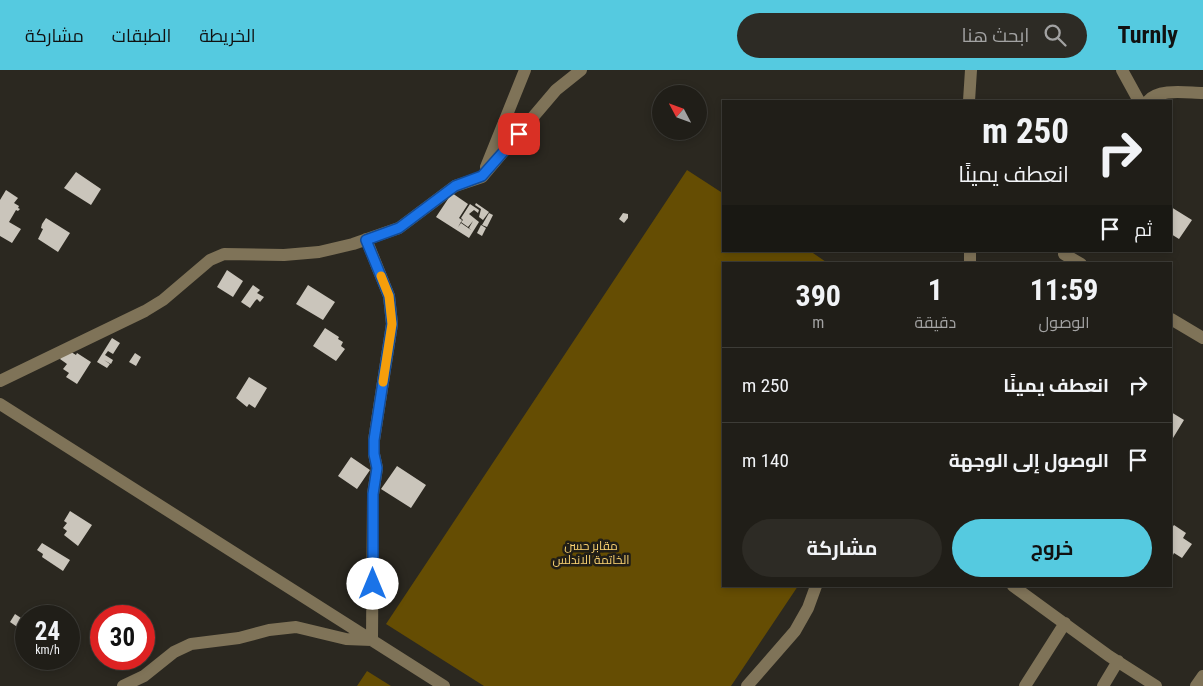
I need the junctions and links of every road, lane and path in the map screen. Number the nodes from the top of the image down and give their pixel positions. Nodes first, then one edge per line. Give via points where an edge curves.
1 (525, 70) edge
2 (581, 70) edge
3 (971, 70) edge
4 (1122, 70) edge
5 (1203, 93) edge
6 (969, 100) edge
7 (1138, 100) edge
8 (1149, 100) edge
9 (482, 176) junction
10 (366, 240) junction
11 (1065, 252) edge
12 (1078, 262) edge
13 (1172, 320) edge
14 (1203, 338) edge
15 (0, 381) edge
16 (0, 404) edge
17 (816, 587) edge
18 (1015, 587) edge
19 (1065, 623) junction
20 (372, 640) junction
21 (1118, 661) junction
22 (1203, 676) edge
23 (123, 686) edge
24 (444, 686) edge
25 (747, 686) edge
26 (1025, 686) edge
27 (1103, 686) edge
28 (1156, 686) edge
29 (1196, 686) edge

1 - 9 street
2 - 9 street via 556,90
3 - 6 street
4 - 7 street
5 - 8 street via 1164,93
9 - 10 street via 455,186 399,228
10 - 15 street via 319,252 224,254 210,260 145,311
10 - 20 street via 389,296 392,324 374,440 377,468 373,494
11 - 12 street
13 - 14 street
16 - 20 street
17 - 25 street via 795,630
18 - 19 street
19 - 21 street
19 - 26 street
20 - 23 street via 346,639 296,627 196,643 174,652 144,676
20 - 24 street
21 - 27 street
21 - 28 street
22 - 29 street

